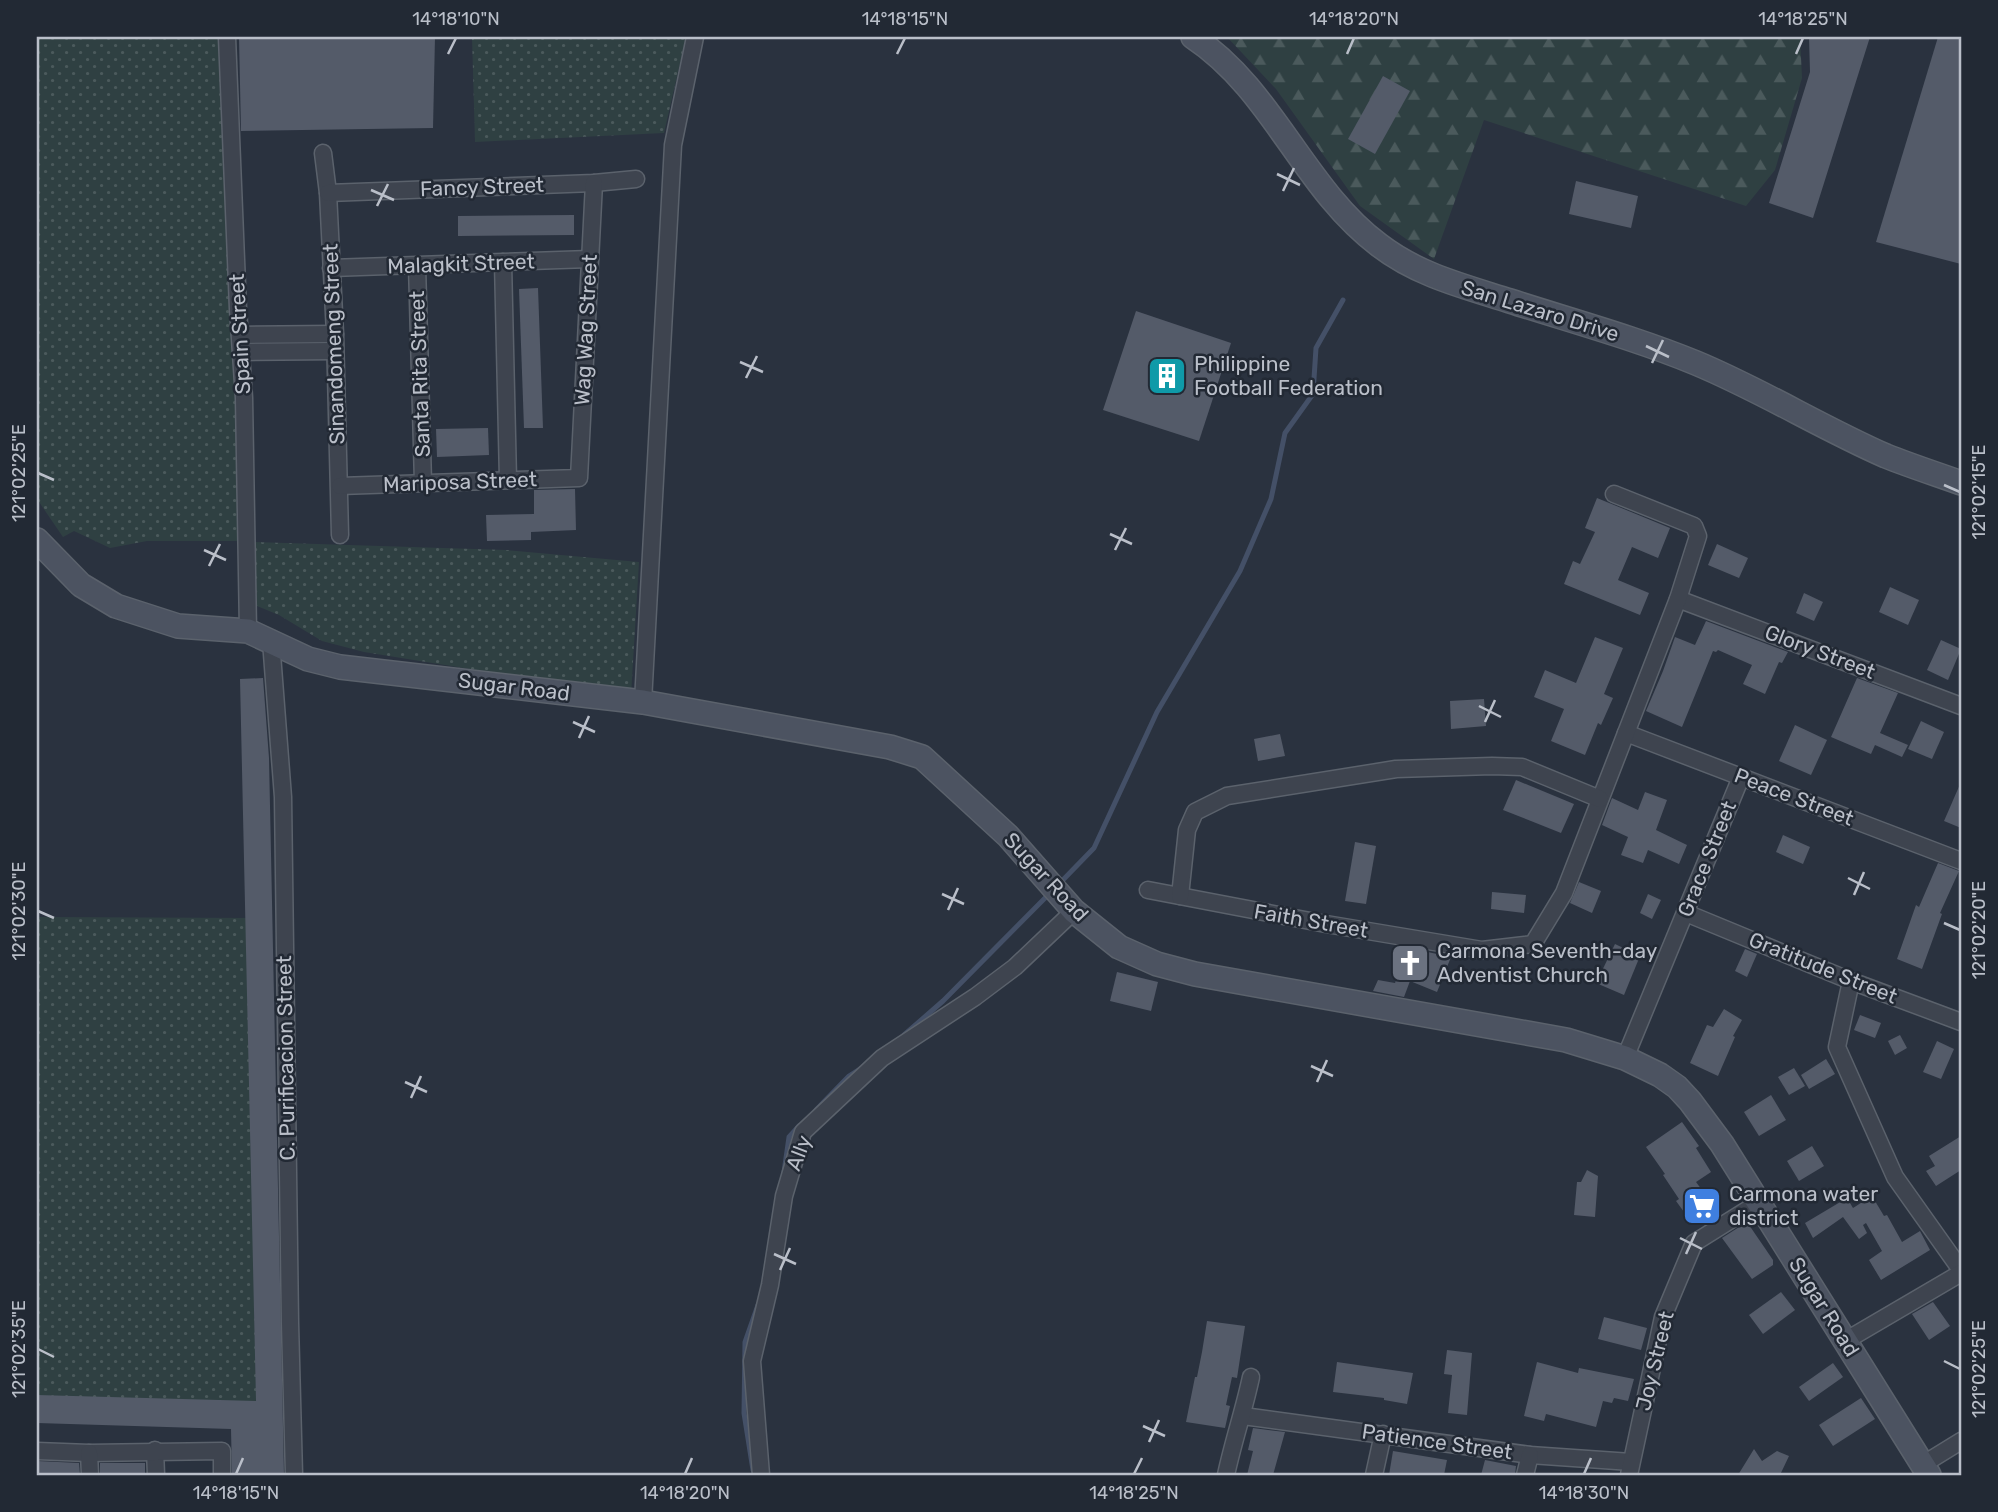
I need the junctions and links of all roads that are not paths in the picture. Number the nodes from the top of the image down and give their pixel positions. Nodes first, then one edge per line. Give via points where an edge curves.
1 (228, 37) edge
2 (695, 37) edge
3 (1193, 37) edge
4 (323, 153) dead end
5 (636, 179) dead end
6 (594, 183) junction
7 (328, 192) junction
8 (590, 259) junction
9 (503, 262) junction
10 (417, 265) junction
11 (331, 268) junction
12 (240, 335) junction
13 (262, 335) junction
14 (335, 342) junction
15 (293, 343) junction
16 (242, 352) junction
17 (263, 352) junction
18 (579, 478) joint
19 (508, 480) junction
20 (423, 483) junction
21 (1961, 483) edge
22 (340, 486) junction
23 (1614, 494) dead end
24 (340, 535) dead end
25 (40, 550) edge
26 (1678, 599) junction
27 (248, 631) junction
28 (271, 641) junction
29 (643, 702) junction
30 (1961, 706) edge
31 (1626, 733) junction
32 (1741, 777) junction
33 (1600, 799) junction
34 (1961, 861) edge
35 (1148, 890) dead end
36 (1180, 896) junction
37 (1074, 911) junction
38 (1686, 913) junction
39 (1851, 981) junction
40 (1961, 1022) edge
41 (1625, 1058) junction
42 (1758, 1203) junction
43 (1961, 1271) edge
44 (1845, 1341) junction
45 (1251, 1377) dead end
46 (1243, 1416) junction
47 (1383, 1434) junction
48 (1961, 1441) edge
49 (155, 1450) junction
50 (37, 1451) edge
51 (89, 1453) junction
52 (1530, 1455) junction
53 (1630, 1469) edge
54 (1926, 1470) edge
55 (90, 1475) edge
56 (156, 1475) edge
57 (222, 1475) edge
58 (294, 1475) edge
59 (761, 1475) edge
60 (1226, 1475) edge
61 (1374, 1475) edge
62 (1525, 1475) edge

1 - 12 street, Spain Street
2 - 29 street via 673,145
3 - 21 main road, San Lazaro Drive via 1251,89 1349,220 1407,265 1440,280 1696,363 1887,456
4 - 7 street, Sinandomeng Street
5 - 6 street, Fancy Street
6 - 7 street, Fancy Street
6 - 8 street, Wag Wag Street
7 - 11 street, Sinandomeng Street
8 - 9 street, Malagkit Street
8 - 18 street, Wag Wag Street
9 - 10 street, Malagkit Street
9 - 19 street
10 - 11 street, Malagkit Street
10 - 20 street, Santa Rita Street
11 - 14 street, Sinandomeng Street
12 - 13 street
12 - 16 street, Spain Street
13 - 15 street
13 - 17 street
14 - 15 street
14 - 22 street, Sinandomeng Street
15 - 17 street
16 - 17 street
16 - 27 street, Spain Street
18 - 19 street, Mariposa Street
19 - 20 street, Mariposa Street
20 - 22 street, Mariposa Street
22 - 24 street, Sinandomeng Street
23 - 26 street, Faith Street via 1694,526 1698,536
25 - 27 main road, Sugar Road via 81,585 116,606 178,626
26 - 30 street, Glory Street
26 - 31 street, Faith Street
27 - 28 main road, Sugar Road
28 - 29 main road, Sugar Road via 308,659 340,667
28 - 58 street, C. Purificacion Street via 283,797
29 - 37 main road, Sugar Road via 890,747 922,757 1009,836
31 - 32 street, Peace Street
31 - 33 street, Faith Street
32 - 34 street, Peace Street
32 - 38 street, Grace Street
33 - 36 street via 1522,767 1492,766 1396,769 1227,796 1195,812 1187,830
33 - 36 street, Faith Street via 1564,893 1533,944 1482,950
35 - 36 street, Faith Street
37 - 41 main road, Sugar Road via 1119,947 1157,964 1566,1040
37 - 59 street, Ally via 985,990 882,1058 803,1132 784,1196 752,1360
38 - 39 street, Gratitude Street
38 - 41 street, Grace Street
39 - 40 street, Gratitude Street
39 - 43 street via 1838,1047 1895,1177
41 - 42 main road, Sugar Road via 1660,1075 1684,1094
42 - 44 main road, Sugar Road
42 - 53 street, Joy Street via 1694,1242 1663,1317
43 - 44 street
44 - 54 main road, Sugar Road
45 - 46 street
46 - 47 street, Patience Street
46 - 60 street
47 - 52 street, Patience Street
47 - 61 street
48 - 54 street
49 - 51 street
49 - 56 street
49 - 57 street via 222,1451
50 - 51 street
51 - 55 street
52 - 53 street, Patience Street
52 - 62 street

